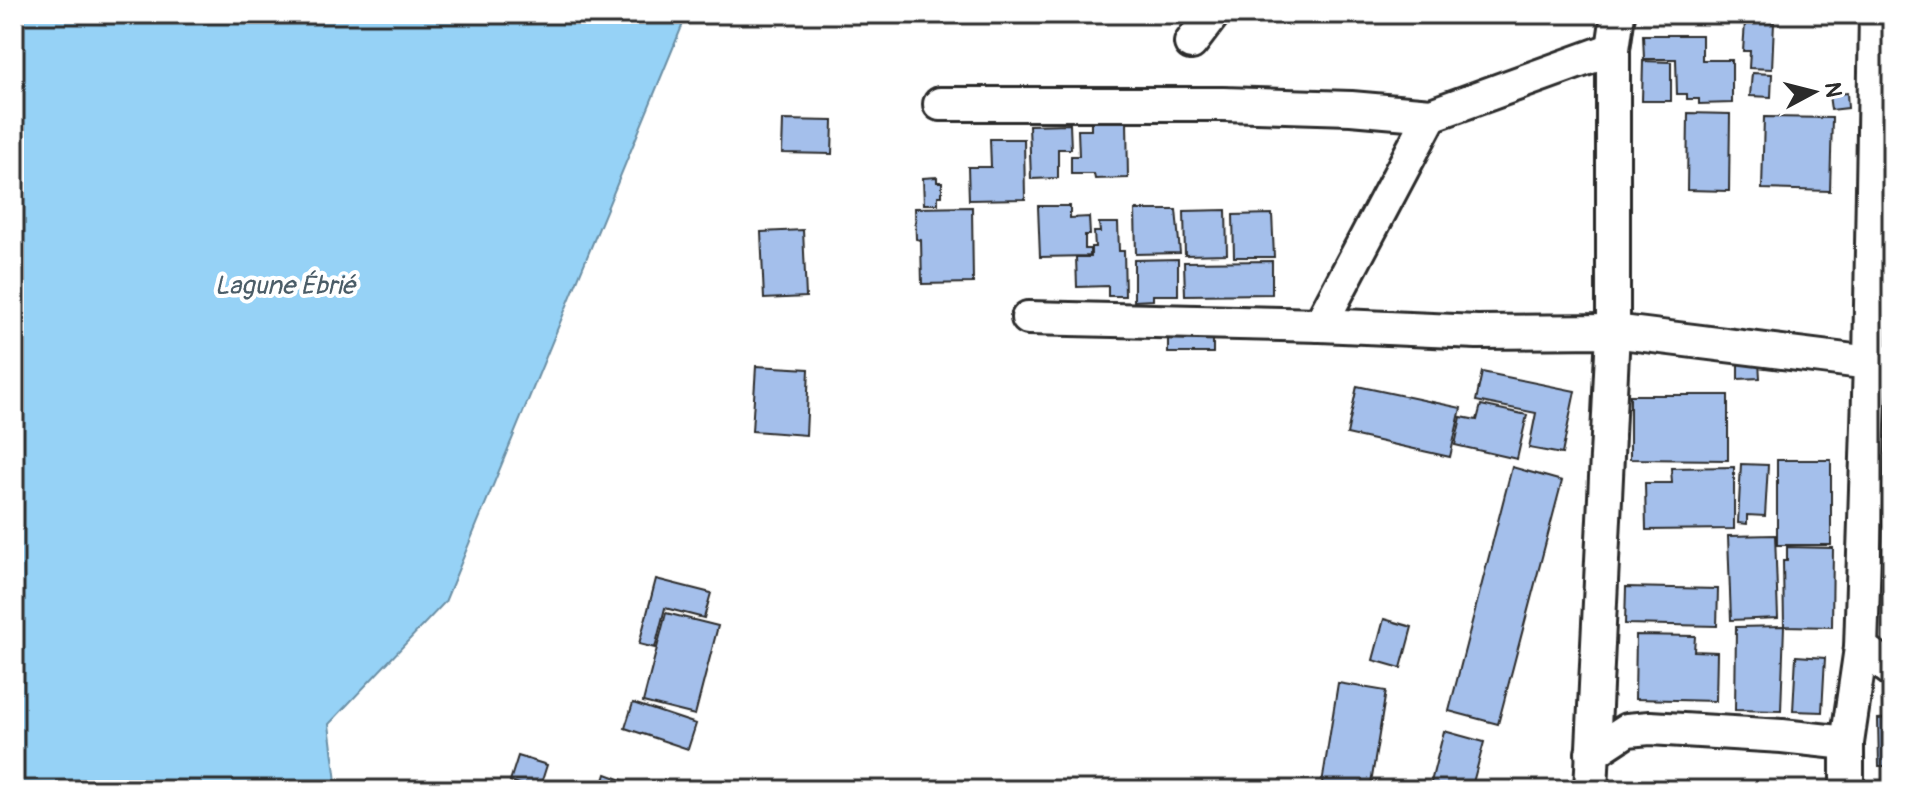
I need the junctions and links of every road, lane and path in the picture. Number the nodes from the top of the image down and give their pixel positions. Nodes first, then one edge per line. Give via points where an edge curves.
1 (1213, 14) edge
2 (1618, 14) edge
3 (1876, 14) edge
4 (1191, 43) dead end
5 (1613, 49) junction
6 (940, 104) dead end
7 (1431, 115) junction
8 (1028, 318) dead end
9 (1320, 325) junction
10 (1613, 331) junction
11 (1881, 363) edge
12 (1861, 648) junction
13 (1892, 670) edge
14 (1847, 743) junction
15 (1592, 753) junction
16 (1591, 790) edge
17 (1847, 790) edge

1 - 4 street
2 - 5 street
3 - 11 street
5 - 7 street
5 - 10 street
6 - 7 street via 1223,104
7 - 9 street
8 - 9 street
9 - 10 street
10 - 11 street
10 - 15 street
11 - 12 street
12 - 13 street
12 - 14 street
14 - 15 street via 1650,728 1627,730
14 - 17 street
15 - 16 street

